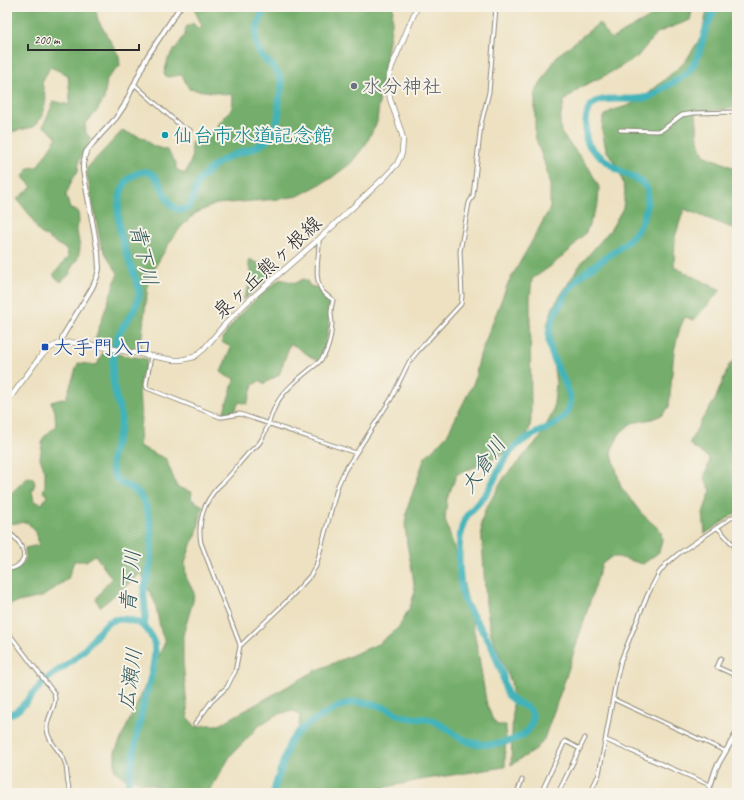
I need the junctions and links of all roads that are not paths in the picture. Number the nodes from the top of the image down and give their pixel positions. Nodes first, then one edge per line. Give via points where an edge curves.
1 (180, 7) edge
2 (417, 7) edge
3 (496, 7) edge
4 (134, 84) junction
5 (737, 113) edge
6 (190, 130) dead end
7 (620, 130) dead end
8 (319, 240) junction
9 (62, 343) junction
10 (152, 356) junction
11 (7, 402) edge
12 (268, 424) junction
13 (356, 453) junction
14 (737, 514) edge
15 (717, 527) junction
16 (7, 532) edge
17 (737, 550) edge
18 (7, 568) edge
19 (7, 631) edge
20 (240, 646) junction
21 (721, 658) dead end
22 (737, 676) edge
23 (613, 699) junction
24 (195, 724) dead end
25 (737, 732) edge
26 (585, 738) dead end
27 (606, 740) junction
28 (580, 749) junction
29 (725, 751) junction
30 (522, 780) dead end
31 (710, 785) junction
32 (71, 793) edge
33 (517, 793) edge
34 (541, 793) edge
35 (558, 793) edge
36 (590, 793) edge
37 (708, 793) edge

1 - 4 street via 147,57
2 - 8 main road, 泉ヶ丘熊ヶ根線 via 389,76 390,95 401,131 403,148 400,158 385,177
3 - 13 street via 489,92 480,124 473,196 469,203 460,251 461,304 409,362 391,399
4 - 6 street via 182,127
4 - 9 street via 116,118 86,152 82,170 99,269 92,288 62,338
5 - 7 street via 682,115 657,131
8 - 10 main road, 泉ヶ丘熊ヶ根線 via 247,302 204,350 181,360
8 - 12 street via 319,286 333,300 328,347 324,357 283,393
9 - 10 main road, 泉ヶ丘熊ヶ根線 via 93,345
9 - 11 main road, 泉ヶ丘熊ヶ根線 via 46,350
10 - 12 street via 147,388 220,417 240,414
12 - 13 street
12 - 20 street via 261,440 213,493 202,513 200,523 199,534 203,551
13 - 20 street via 338,486 314,571
14 - 15 street
15 - 17 street
15 - 23 street via 678,554 659,573 621,660
16 - 18 street via 18,540 24,555 23,561 14,568
19 - 32 street via 54,693 55,705 48,720 47,732 65,761
20 - 24 street via 235,672 227,687 211,702
21 - 22 street via 717,667
23 - 27 street
23 - 29 street
25 - 29 street
26 - 28 street
27 - 31 street
27 - 36 street via 599,774
28 - 34 street via 565,741
28 - 35 street
29 - 31 street
30 - 33 street
31 - 37 street

